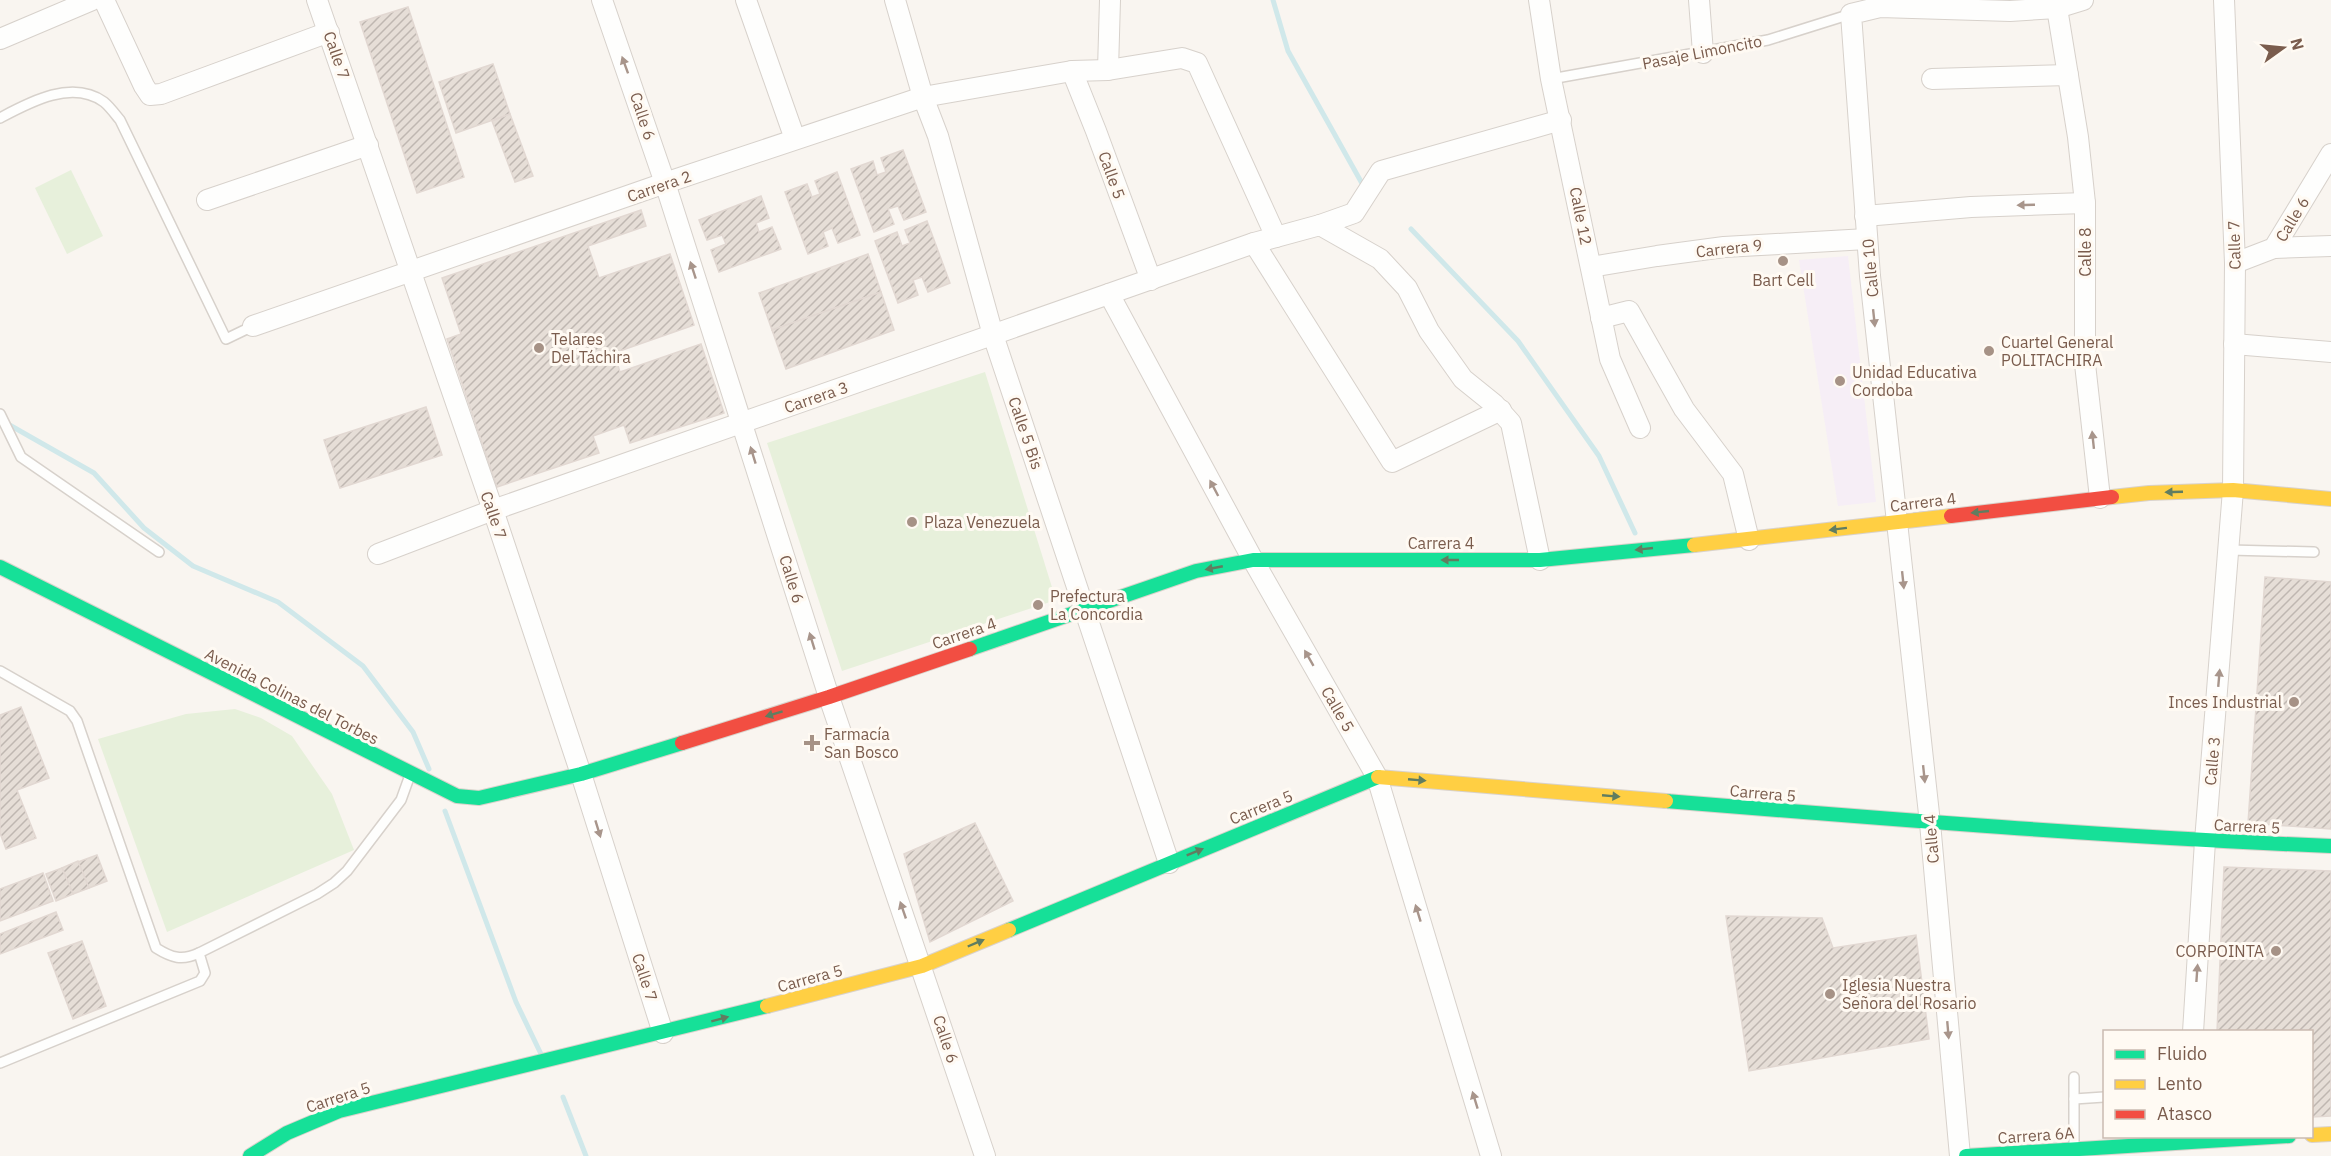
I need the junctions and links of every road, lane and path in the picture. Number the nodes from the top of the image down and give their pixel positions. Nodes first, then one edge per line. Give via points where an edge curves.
1 (92, 0) edge
2 (104, 0) edge
3 (317, 0) edge
4 (602, 0) edge
5 (746, 0) edge
6 (895, 0) edge
7 (1110, 0) edge
8 (1539, 0) edge
9 (1699, 0) edge
10 (2083, 0) edge
11 (2224, 0) edge
12 (2057, 8) junction
13 (1851, 14) junction
14 (329, 32) junction
15 (0, 39) edge
16 (1703, 53) junction
17 (1108, 70) junction
18 (1072, 71) junction
19 (2068, 75) junction
20 (1551, 79) junction
21 (1932, 79) dead end
22 (923, 97) junction
23 (0, 117) edge
24 (1561, 120) junction
25 (795, 139) junction
26 (368, 146) junction
27 (2331, 154) edge
28 (665, 183) junction
29 (207, 200) dead end
30 (2085, 203) junction
31 (1865, 216) junction
32 (1320, 225) junction
33 (1276, 237) junction
34 (1867, 239) junction
35 (1254, 243) junction
36 (2331, 246) edge
37 (2274, 248) junction
38 (2235, 263) junction
39 (1591, 267) junction
40 (410, 272) junction
41 (1151, 280) junction
42 (1109, 294) junction
43 (1601, 318) junction
44 (253, 327) joint
45 (993, 335) junction
46 (2234, 344) junction
47 (2331, 352) edge
48 (1501, 410) junction
49 (0, 414) edge
50 (743, 423) junction
51 (1640, 428) dead end
52 (2233, 490) junction
53 (2100, 498) junction
54 (2331, 499) edge
55 (493, 510) junction
56 (1896, 522) junction
57 (1749, 540) junction
58 (2229, 550) junction
59 (159, 552) dead end
60 (2314, 552) dead end
61 (378, 554) dead end
62 (1253, 560) junction
63 (1540, 560) junction
64 (0, 567) edge
65 (1085, 609) junction
66 (0, 671) edge
67 (830, 697) junction
68 (411, 774) junction
69 (581, 774) junction
70 (1377, 777) junction
71 (1930, 823) junction
72 (2205, 841) junction
73 (2331, 846) edge
74 (1168, 863) junction
75 (199, 953) junction
76 (922, 966) junction
77 (2193, 1030) edge
78 (663, 1033) junction
79 (0, 1063) edge
80 (2074, 1077) dead end
81 (2103, 1097) edge
82 (2074, 1099) junction
83 (2331, 1134) edge
84 (2313, 1135) edge
85 (2238, 1138) edge
86 (2187, 1139) edge
87 (2074, 1149) junction
88 (250, 1156) edge
89 (985, 1156) edge
90 (1491, 1156) edge
91 (1960, 1156) edge
92 (1966, 1156) edge

1 - 15 street
2 - 14 street via 150,95
3 - 14 street, Calle 7
28 -> 4 street, Calle 6
5 - 25 street
6 - 22 street, Calle 5 Bis
7 - 17 street
8 - 20 street, Calle 12
9 - 16 street
10 - 12 street
11 - 38 street, Calle 7
12 - 13 street via 1999,11 1880,7
12 - 19 street, Calle 8
13 - 16 lane, Pasaje Limoncito via 1768,40
13 - 31 street, Calle 10
14 - 26 street, Calle 7
16 - 20 lane, Pasaje Limoncito
17 - 18 street, Carrera 2
17 - 33 street, Carrera 2 via 1182,58 1197,63
18 - 22 street, Carrera 2
18 - 41 street, Calle 5
19 - 21 street
19 - 30 street, Calle 8
20 - 24 street, Calle 12
22 - 25 street, Carrera 2
22 - 45 street, Calle 5 Bis via 938,136
23 - 44 lane via 59,93 83,93 103,102 120,120 226,339
24 - 32 street, Carrera 3 via 1381,171 1354,213
24 - 39 street, Calle 12
25 - 28 street, Carrera 2
26 - 29 street
26 - 40 street, Calle 7
27 - 37 street, Calle 6
28 - 40 street, Carrera 2
50 -> 28 street, Calle 6
30 -> 31 street
53 -> 30 street, Calle 8 via 2085,364
31 - 34 street, Calle 10
32 - 33 street, Carrera 3
32 - 48 street via 1380,258 1407,288 1463,379
33 - 35 street, Carrera 3
34 - 39 street, Carrera 9 via 1724,247
34 -> 56 street, Calle 10
35 - 41 street, Carrera 3
35 - 48 street via 1392,462
36 - 37 street
37 - 38 street, Calle 6
38 - 46 street, Calle 7
39 - 43 street, Calle 12
40 - 44 street, Carrera 2
40 - 55 street, Calle 7
41 - 42 street, Carrera 3
42 - 45 street, Carrera 3
62 -> 42 street, Calle 5
43 - 51 street, Calle 12 via 1610,359
43 - 57 street via 1629,311 1684,409 1733,474
45 - 50 street, Carrera 3
45 - 65 street, Calle 5 Bis
46 - 47 street
46 - 52 street, Calle 7
48 - 63 street via 1511,423
49 - 59 lane via 21,457
50 - 55 street, Carrera 3
67 -> 50 street, Calle 6
52 -> 53 street, Carrera 4
52 - 54 street, Carrera 4
52 - 58 street, Calle 3
53 -> 56 street, Carrera 4
55 - 61 street, Carrera 3
55 - 69 street, Calle 7
56 -> 57 street, Carrera 4
56 -> 71 street, Calle 4
57 -> 63 street, Carrera 4
58 - 60 lane
72 -> 58 street, Calle 3
63 -> 62 street, Carrera 4
62 -> 65 street, Carrera 4 via 1196,571
70 -> 62 street, Calle 5
64 - 68 street, Avenida Colinas del Torbes
65 - 67 street, Carrera 4
65 - 74 street, Calle 5 Bis
66 - 75 lane via 70,711 77,721 156,948 177,959
67 -> 69 street, Carrera 4
76 -> 67 street, Calle 6
68 - 69 street, Avenida Colinas del Torbes via 457,796 478,798
68 - 75 lane via 401,800 334,883
69 -> 78 street, Calle 7
70 -> 71 street, Carrera 5
74 -> 70 street, Carrera 5
90 -> 70 street, Calle 5
71 - 72 street, Carrera 5
71 -> 91 street, Calle 4
72 - 73 street, Carrera 5
77 -> 72 street, Calle 3
76 -> 74 street, Carrera 5
75 - 79 lane via 205,973 200,981
78 -> 76 street, Carrera 5
76 - 89 street, Calle 6
78 - 88 street, Carrera 5 via 339,1111 287,1133
80 - 82 lane
81 - 82 lane
82 - 87 lane
83 - 84 street
85 - 86 street, Carrera 6A
86 - 87 street, Carrera 6A
87 - 92 street, Carrera 6A

